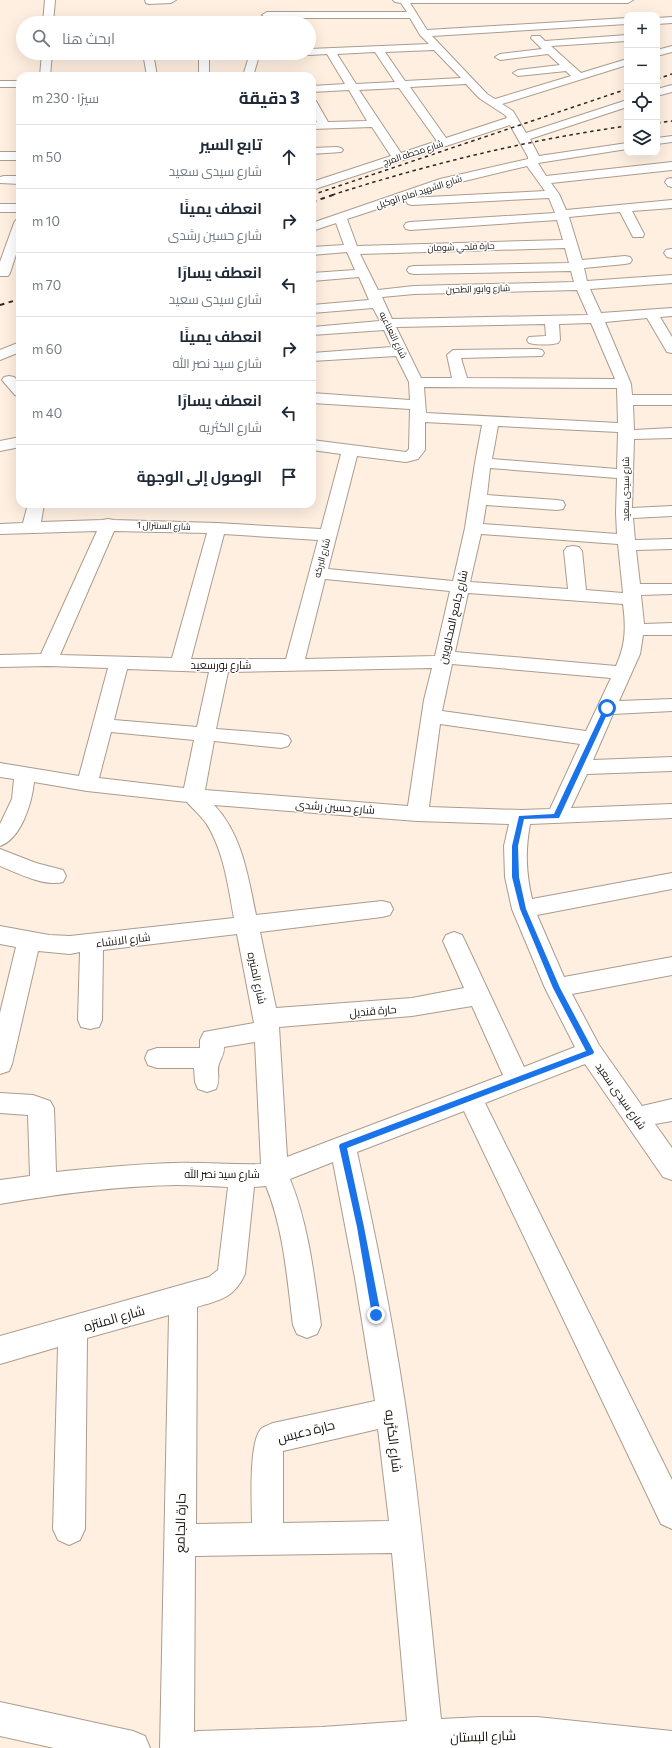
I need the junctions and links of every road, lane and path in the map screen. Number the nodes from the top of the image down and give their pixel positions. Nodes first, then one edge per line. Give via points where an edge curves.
1 (50, 0) edge
2 (171, 0) edge
3 (398, 0) edge
4 (404, 0) edge
5 (628, 0) edge
6 (149, 1) edge
7 (271, 5) dead end
8 (549, 5) edge
9 (583, 9) edge
10 (628, 12) edge
11 (413, 15) junction
12 (429, 15) dead end
13 (49, 16) edge
14 (267, 16) edge
15 (316, 18) edge
16 (624, 20) edge
17 (672, 20) edge
18 (660, 21) edge
19 (524, 27) junction
20 (407, 28) dead end
21 (422, 30) junction
22 (624, 38) edge
23 (534, 39) junction
24 (451, 45) dead end
25 (436, 47) junction
26 (672, 48) edge
27 (592, 49) dead end
28 (378, 50) junction
29 (316, 52) edge
30 (332, 52) junction
31 (552, 52) junction
32 (660, 52) edge
33 (500, 57) dead end
34 (46, 60) edge
35 (149, 60) edge
36 (204, 60) edge
37 (253, 60) edge
38 (624, 63) edge
39 (569, 67) junction
40 (45, 72) edge
41 (151, 72) edge
42 (204, 72) edge
43 (249, 72) edge
44 (518, 73) dead end
45 (579, 77) junction
46 (469, 81) junction
47 (0, 84) edge
48 (16, 84) edge
49 (404, 85) junction
50 (353, 88) junction
51 (672, 88) edge
52 (316, 89) edge
53 (660, 92) edge
54 (493, 103) junction
55 (624, 104) edge
56 (316, 111) edge
57 (513, 120) junction
58 (501, 123) junction
59 (375, 124) junction
60 (316, 126) edge
61 (324, 126) junction
62 (523, 138) junction
63 (672, 139) edge
64 (511, 140) dead end
65 (660, 141) edge
66 (444, 142) junction
67 (624, 146) edge
68 (337, 150) dead end
69 (316, 151) edge
70 (0, 156) edge
71 (16, 156) edge
72 (398, 158) junction
73 (528, 160) junction
74 (672, 166) edge
75 (4, 180) dead end
76 (16, 180) edge
77 (544, 180) junction
78 (316, 185) edge
79 (553, 194) junction
80 (400, 199) junction
81 (672, 204) edge
82 (0, 208) edge
83 (16, 208) edge
84 (624, 208) junction
85 (562, 215) junction
86 (340, 218) junction
87 (316, 226) edge
88 (410, 226) junction
89 (16, 234) edge
90 (638, 234) dead end
91 (570, 244) junction
92 (419, 248) junction
93 (352, 249) junction
94 (316, 251) edge
95 (625, 260) dead end
96 (576, 266) junction
97 (16, 269) edge
98 (414, 270) dead end
99 (2, 273) edge
100 (364, 273) junction
101 (316, 277) edge
102 (672, 279) edge
103 (582, 286) junction
104 (376, 298) junction
105 (316, 308) edge
106 (672, 312) edge
107 (651, 314) junction
108 (596, 318) junction
109 (527, 320) junction
110 (552, 320) junction
111 (388, 324) junction
112 (316, 331) edge
113 (536, 346) junction
114 (16, 348) edge
115 (672, 349) edge
116 (402, 351) junction
117 (0, 356) edge
118 (316, 358) edge
119 (9, 380) dead end
120 (416, 382) junction
121 (460, 383) junction
122 (543, 384) junction
123 (16, 388) edge
124 (624, 392) junction
125 (316, 398) edge
126 (672, 400) edge
127 (418, 411) junction
128 (491, 421) junction
129 (626, 432) junction
130 (672, 433) edge
131 (16, 443) edge
132 (0, 446) edge
133 (316, 446) edge
134 (350, 451) junction
135 (483, 464) junction
136 (625, 474) junction
137 (478, 499) junction
138 (557, 505) dead end
139 (35, 508) edge
140 (672, 511) edge
141 (624, 513) junction
142 (108, 524) junction
143 (31, 527) junction
144 (217, 528) junction
145 (474, 528) junction
146 (0, 529) edge
147 (328, 535) junction
148 (627, 542) junction
149 (672, 544) edge
150 (573, 551) dead end
151 (318, 573) junction
152 (459, 587) junction
153 (672, 589) edge
154 (577, 595) junction
155 (632, 595) junction
156 (672, 629) edge
157 (635, 630) junction
158 (48, 660) junction
159 (443, 660) junction
160 (0, 661) edge
161 (119, 663) junction
162 (180, 664) junction
163 (294, 664) junction
164 (220, 666) junction
165 (624, 673) junction
166 (672, 705) edge
167 (607, 708) junction
168 (432, 716) junction
169 (103, 725) junction
170 (205, 734) junction
171 (593, 739) junction
172 (281, 741) dead end
173 (672, 764) edge
174 (580, 767) junction
175 (0, 770) edge
176 (25, 774) junction
177 (87, 784) junction
178 (193, 796) junction
179 (672, 812) edge
180 (417, 814) junction
181 (557, 816) junction
182 (521, 817) junction
183 (0, 838) edge
184 (0, 857) edge
185 (55, 876) dead end
186 (672, 881) edge
187 (382, 909) dead end
188 (523, 909) junction
189 (246, 925) junction
190 (0, 935) edge
191 (29, 940) junction
192 (454, 941) dead end
193 (92, 943) junction
194 (672, 966) edge
195 (557, 988) junction
196 (479, 995) junction
197 (90, 1020) dead end
198 (266, 1024) junction
199 (590, 1052) junction
200 (157, 1058) dead end
201 (0, 1064) edge
202 (518, 1080) junction
203 (470, 1098) junction
204 (0, 1103) edge
205 (672, 1110) edge
206 (636, 1118) junction
207 (343, 1146) junction
208 (672, 1169) edge
209 (275, 1174) junction
210 (242, 1176) junction
211 (43, 1185) junction
212 (0, 1192) edge
213 (183, 1299) junction
214 (307, 1325) dead end
215 (73, 1330) junction
216 (0, 1350) edge
217 (391, 1412) junction
218 (672, 1513) edge
219 (69, 1529) dead end
220 (406, 1536) junction
221 (267, 1538) junction
222 (179, 1540) junction
223 (0, 1719) edge
224 (426, 1743) edge
225 (322, 1746) edge
226 (133, 1748) edge
227 (177, 1748) edge
228 (198, 1748) edge
229 (672, 1748) edge

1 - 13 street
2 - 6 street
3 - 4 street
4 - 8 street
4 - 11 street, شارع سيدى سعيد
5 - 9 street
5 - 10 street
7 - 14 street
8 - 9 street
9 - 16 street
9 - 19 street
11 - 12 street
11 - 15 street
11 - 21 street, شارع سيدى سعيد
17 - 18 street
19 - 21 street
19 - 23 street
20 - 21 street
21 - 25 street, شارع سيدى سعيد
22 - 23 street
23 - 31 street
24 - 25 street
25 - 28 street
25 - 46 street, شارع سيدى سعيد
26 - 32 street
27 - 31 street
28 - 30 street
28 - 49 street
29 - 30 street
30 - 50 street
31 - 33 street
31 - 39 street
34 - 40 street
35 - 41 street
36 - 42 street
37 - 43 street
38 - 45 street
39 - 44 street
39 - 45 street
45 - 54 street
46 - 49 street
46 - 54 street, شارع سيدى سعيد
47 - 48 street
49 - 50 street
49 - 66 street
50 - 52 street
50 - 59 street
51 - 53 street
54 - 57 street, شارع سيدى سعيد via 509,113
55 - 62 street
56 - 61 street
57 - 58 street, شارع محطه المرج
57 - 62 street, شارع سيدى سعيد
58 - 64 street
58 - 66 street, شارع محطه المرج
59 - 61 street
59 - 72 street
60 - 61 street
62 - 73 street, شارع سيدى سعيد via 527,143
63 - 65 street
66 - 72 street, شارع محطه المرج
67 - 73 street, شارع الشهيد امام الوكيل
68 - 69 street
70 - 71 street
72 - 78 street, شارع محطه المرج
73 - 77 street, شارع سيدى سعيد
73 - 80 street, شارع الشهيد امام الوكيل via 444,182
74 - 77 street
75 - 76 street
77 - 79 street, شارع سيدى سعيد
79 - 80 street
79 - 85 street, شارع سيدى سعيد
80 - 86 street, شارع الشهيد امام الوكيل
80 - 88 street
81 - 84 street
82 - 83 street
84 - 85 street
84 - 90 street
85 - 88 street
85 - 91 street, شارع سيدى سعيد
86 - 87 street, شارع الشهيد امام الوكيل
86 - 93 street, شارع النعناعيه
88 - 92 street
89 - 99 street
91 - 92 street, حارة فتحي شومان
91 - 96 street, شارع سيدى سعيد
92 - 93 street, حارة فتحي شومان
93 - 94 street, حارة فتحي شومان
93 - 100 street, شارع النعناعيه
95 - 96 street
96 - 98 street
96 - 103 street, شارع سيدى سعيد
97 - 99 street
100 - 101 street
100 - 104 street, شارع النعناعيه
102 - 103 street, شارع وابور الطحين
103 - 104 street, شارع وابور الطحين via 414,290
103 - 108 street, شارع سيدى سعيد
104 - 105 street, شارع وابور الطحين
104 - 111 street, شارع النعناعيه
106 - 107 street
107 - 108 street
107 - 115 street
108 - 110 street
108 - 124 street, شارع سيدى سعيد
109 - 110 street
109 - 111 street
109 - 113 street
110 - 113 street via 553,340
111 - 112 street
111 - 116 street, شارع النعناعيه
113 - 121 street via 458,353 454,358
113 - 122 street
114 - 117 street
116 - 118 street
116 - 120 street, شارع النعناعيه
119 - 123 street
120 - 121 street
120 - 127 street, شارع النعناعيه
121 - 122 street
122 - 124 street
124 - 126 street
124 - 129 street, شارع سيدى سعيد
125 - 127 street
127 - 128 street
127 - 134 street, شارع النعناعيه via 417,450 412,456
128 - 129 street
128 - 135 street, شارع جامع المحلاويين
129 - 130 street
129 - 136 street, شارع سيدى سعيد
131 - 132 street
133 - 134 street
134 - 147 street, شارع البركه
135 - 136 street
135 - 137 street, شارع جامع المحلاويين
136 - 141 street, شارع سيدى سعيد
137 - 138 street
137 - 145 street, شارع جامع المحلاويين
139 - 143 street
140 - 141 street
141 - 148 street, شارع سيدى سعيد
142 - 143 street, شارع السنترال 1
142 - 144 street, شارع السنترال 1
142 - 158 street
143 - 146 street, شارع السنترال 1
144 - 147 street, شارع السنترال 1
144 - 162 street
145 - 148 street
145 - 152 street, شارع جامع المحلاويين
147 - 151 street, شارع البركه
148 - 149 street
148 - 155 street, شارع سيدى سعيد
150 - 154 street
151 - 152 street
151 - 163 street, شارع البركه
152 - 154 street
152 - 159 street, شارع جامع المحلاويين
153 - 155 street
154 - 155 street
155 - 157 street, شارع سيدى سعيد
156 - 157 street
157 - 165 street, شارع سيدى سعيد via 631,654
158 - 160 street, شارع بورسعيد
158 - 161 street, شارع بورسعيد
159 - 163 street, شارع بورسعيد
159 - 165 street, شارع بورسعيد
159 - 168 street, شارع جامع المحلاويين
161 - 162 street, شارع بورسعيد
161 - 169 street
162 - 164 street, شارع بورسعيد
163 - 164 street, شارع بورسعيد
164 - 170 street
165 - 167 street, شارع سيدى سعيد via 616,684
166 - 167 street
167 - 171 street, شارع سيدى سعيد
168 - 171 street
168 - 180 street, شارع جامع المحلاويين
169 - 170 street
169 - 177 street
170 - 172 street
170 - 178 street
171 - 174 street, شارع سيدى سعيد
173 - 174 street
174 - 181 street, شارع سيدى سعيد
175 - 176 street, شارع حسين رشدى
176 - 177 street, شارع حسين رشدى
176 - 183 street via 22,800 10,826
177 - 178 street, شارع حسين رشدى
178 - 180 street, شارع حسين رشدى
178 - 189 street, شارع المنيره via 213,816 227,841 235,867
179 - 181 street, شارع حسين رشدى
180 - 182 street, شارع حسين رشدى
181 - 182 street, شارع حسين رشدى
182 - 188 street, شارع سيدى سعيد via 515,846 516,877
184 - 185 street via 31,870
186 - 188 street
187 - 189 street, شارع الانشاء
188 - 195 street, شارع سيدى سعيد
189 - 193 street, شارع الانشاء
189 - 198 street, شارع المنيره
190 - 191 street, شارع الانشاء
191 - 193 street, شارع الانشاء via 49,944
191 - 201 street
192 - 196 street
193 - 197 street
194 - 195 street
195 - 199 street, شارع سيدى سعيد
196 - 198 street, حارة قنديل via 412,1007
196 - 202 street
198 - 200 street, حارة قنديل via 212,1040 212,1055 207,1071
198 - 209 street, شارع المنيره
199 - 202 street, شارع سيد نصر الله
199 - 206 street, شارع سيدى سعيد
202 - 203 street, شارع سيد نصر الله
203 - 207 street, شارع سيد نصر الله
203 - 218 street
204 - 211 street via 33,1105 41,1108
205 - 206 street
206 - 208 street, شارع سيدى سعيد
207 - 209 street, شارع سيد نصر الله
207 - 217 street, شارع الكثريه via 363,1241
209 - 210 street, شارع سيد نصر الله
209 - 214 street via 292,1224
210 - 211 street, شارع سيد نصر الله via 169,1175
210 - 213 street, شارع المنتزه via 231,1274 217,1288
211 - 212 street, شارع سيد نصر الله
213 - 215 street, شارع المنتزه
213 - 222 street, حارة الجامع
215 - 216 street, شارع المنتزه
215 - 219 street
217 - 220 street, شارع الكثريه
217 - 221 street, حارة دعبس via 273,1438 268,1448
220 - 221 street
220 - 224 street, شارع الكثريه
221 - 222 street
222 - 227 street, حارة الجامع
223 - 226 street
224 - 225 street, شارع البستان
224 - 229 street, شارع البستان via 481,1734 536,1734
225 - 228 street, شارع البستان

